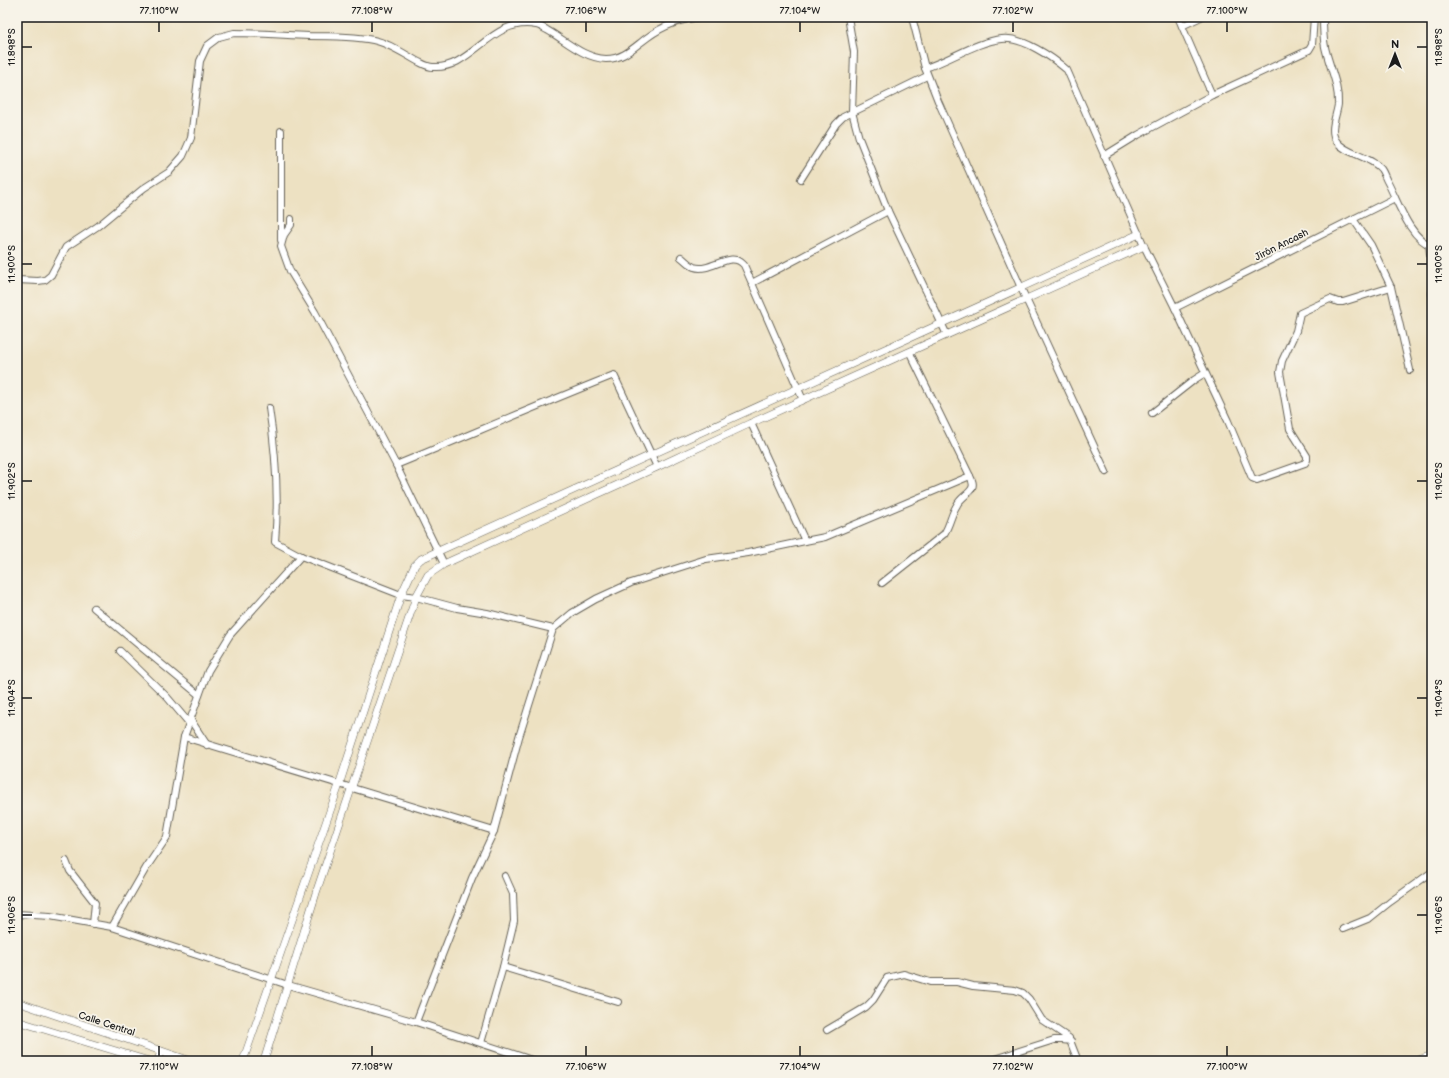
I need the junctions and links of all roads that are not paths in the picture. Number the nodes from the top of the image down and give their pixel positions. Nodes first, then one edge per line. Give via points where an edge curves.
1 (700, 17) edge
2 (848, 17) edge
3 (912, 17) edge
4 (1178, 17) edge
5 (1202, 17) edge
6 (1314, 17) edge
7 (1323, 17) edge
8 (1182, 26) junction
9 (925, 68) junction
10 (927, 76) junction
11 (1212, 95) junction
12 (852, 112) junction
13 (282, 131) dead end
14 (1104, 156) junction
15 (801, 179) dead end
16 (1395, 198) junction
17 (888, 211) junction
18 (292, 219) dead end
19 (1353, 219) junction
20 (1139, 234) junction
21 (281, 246) junction
22 (1144, 246) junction
23 (1430, 246) edge
24 (681, 257) dead end
25 (1432, 270) edge
26 (17, 280) edge
27 (752, 283) junction
28 (1391, 287) junction
29 (1020, 288) junction
30 (1026, 300) junction
31 (1175, 308) junction
32 (942, 324) junction
33 (947, 335) junction
34 (910, 353) junction
35 (1410, 370) dead end
36 (1205, 373) junction
37 (798, 388) junction
38 (803, 400) junction
39 (270, 408) dead end
40 (1152, 413) dead end
41 (751, 423) junction
42 (651, 455) junction
43 (396, 465) junction
44 (657, 467) junction
45 (1106, 472) dead end
46 (970, 476) junction
47 (805, 541) junction
48 (438, 552) junction
49 (301, 556) junction
50 (444, 564) junction
51 (882, 583) dead end
52 (401, 595) junction
53 (416, 597) junction
54 (94, 608) dead end
55 (553, 629) junction
56 (120, 651) dead end
57 (199, 695) junction
58 (190, 721) junction
59 (184, 737) junction
60 (207, 745) junction
61 (339, 785) junction
62 (350, 788) junction
63 (494, 832) junction
64 (66, 861) dead end
65 (1432, 872) edge
66 (505, 876) dead end
67 (17, 914) edge
68 (93, 924) junction
69 (112, 927) junction
70 (1342, 929) dead end
71 (503, 967) junction
72 (272, 980) junction
73 (288, 986) junction
74 (17, 1002) edge
75 (618, 1002) dead end
76 (17, 1021) edge
77 (416, 1022) junction
78 (828, 1030) dead end
79 (1072, 1042) junction
80 (481, 1043) junction
81 (161, 1051) junction
82 (1432, 1055) edge
83 (149, 1061) edge
84 (158, 1061) edge
85 (191, 1061) edge
86 (244, 1061) edge
87 (264, 1061) edge
88 (535, 1061) edge
89 (988, 1061) edge
90 (1078, 1061) edge
91 (1416, 1061) edge

1 - 26 street via 680,20 648,37 626,55 606,59 573,47 537,25 509,26 461,60 432,68 374,40 234,33 219,37 207,46 200,61 191,138 183,156 169,172 144,188 98,226 66,246 51,275 45,280
2 - 12 street via 854,52
3 - 9 street
4 - 8 street
5 - 8 street
6 - 11 street via 1312,45 1309,50
7 - 16 street via 1325,47 1337,88 1338,103 1333,133 1337,142 1381,169
8 - 11 street
9 - 10 street
9 - 14 street via 983,44 1003,39 1018,40 1052,58 1067,70
10 - 12 street
10 - 29 street
11 - 14 street
12 - 15 street via 836,124
12 - 17 street via 859,138
13 - 21 street
14 - 20 street
16 - 19 street, Jirón Ancash
16 - 23 street via 1417,236
17 - 27 street
17 - 32 street
18 - 21 street
19 - 28 street via 1372,245
19 - 31 street, Jirón Ancash
20 - 22 street
20 - 29 street
21 - 43 street via 290,270
22 - 30 street
22 - 31 street
23 - 25 street
24 - 27 street via 694,267 736,259 744,265
27 - 37 street
28 - 35 street
28 - 36 street via 1343,302 1330,299 1300,313 1280,372 1290,429 1307,456 1305,463 1258,480 1252,478
29 - 30 street
29 - 32 street
30 - 33 street
30 - 45 street
31 - 36 street
32 - 33 street
32 - 37 street
33 - 34 street
34 - 38 street
34 - 46 street
36 - 40 street
37 - 38 street
37 - 42 street
38 - 41 street
39 - 49 street via 278,490 275,542
41 - 44 street
41 - 47 street
42 - 43 street via 614,375
42 - 44 street
42 - 48 street
43 - 48 street
44 - 50 street
46 - 47 street via 826,537
46 - 51 street via 972,488 958,502 944,534
47 - 55 street via 706,559 631,583 572,613
48 - 50 street
48 - 52 street via 421,559 415,565
49 - 52 street
49 - 57 street via 230,635 208,671
50 - 53 street via 428,575
52 - 53 street
52 - 61 street
53 - 55 street
53 - 62 street
54 - 57 street
55 - 63 street via 519,737
56 - 58 street
57 - 58 street
58 - 59 street
58 - 60 street
59 - 60 street
59 - 69 street via 167,837
60 - 61 street
61 - 62 street
61 - 72 street
62 - 63 street
62 - 73 street
63 - 77 street via 472,878
64 - 68 street via 70,871 95,904
65 - 70 street via 1370,918
66 - 71 street via 513,894 514,921
67 - 68 street via 50,916
68 - 69 street
69 - 72 street
71 - 75 street
71 - 80 street
72 - 73 street
72 - 86 street
73 - 77 street
73 - 87 street
74 - 81 street, Calle Central
76 - 83 street
77 - 80 street
78 - 79 street via 866,1007 887,978 904,974 930,982 957,982 1023,993 1029,998 1042,1020 1066,1034
79 - 89 street via 1054,1040
79 - 90 street
80 - 88 street
81 - 84 street
81 - 85 street, Calle Central
82 - 91 street

